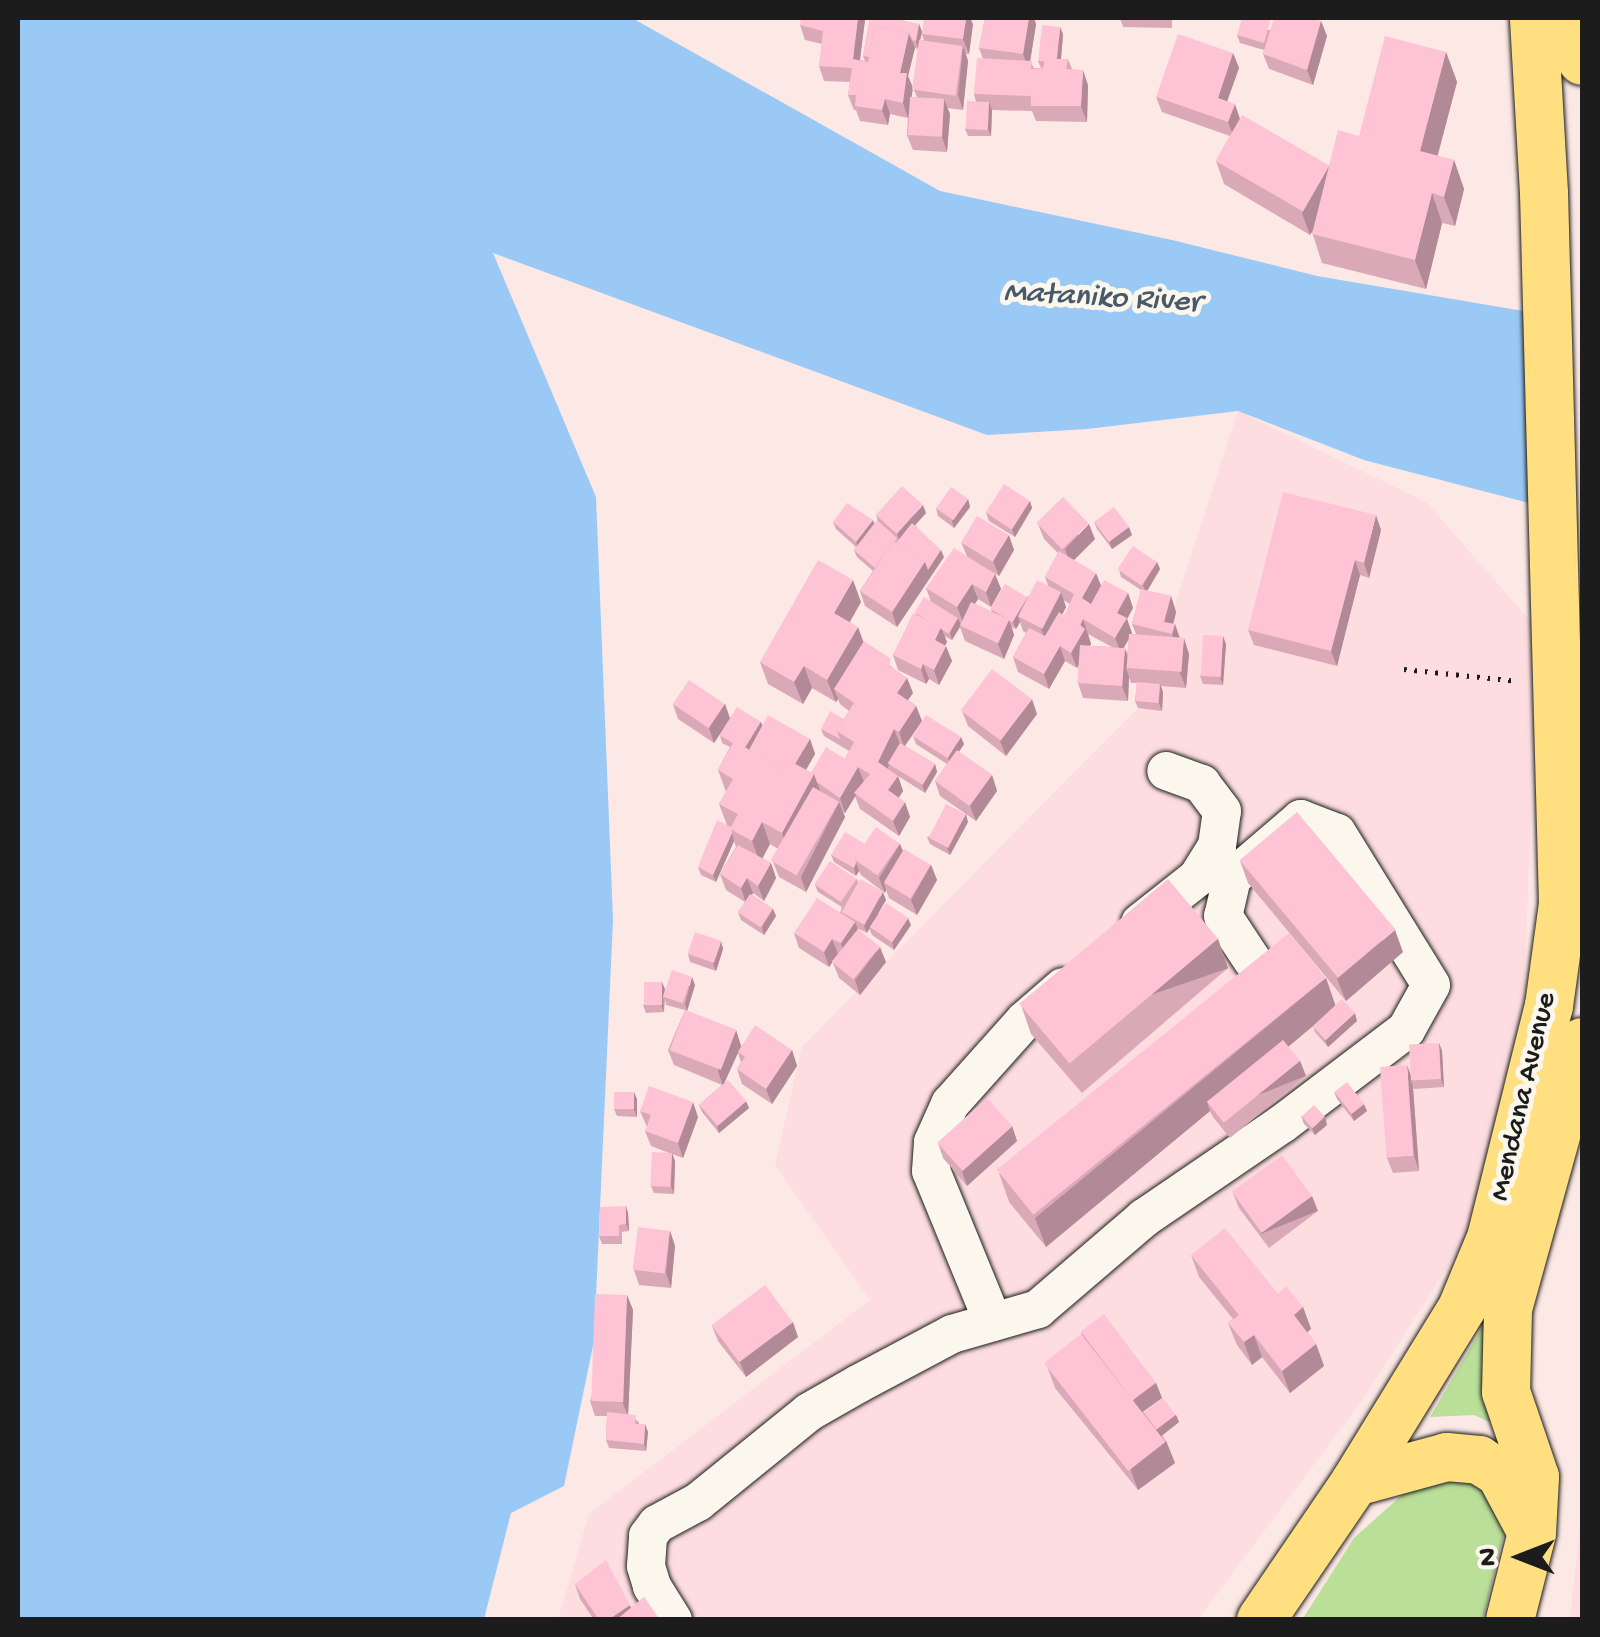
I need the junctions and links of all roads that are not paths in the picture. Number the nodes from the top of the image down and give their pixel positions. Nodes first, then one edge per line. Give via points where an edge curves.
1 (1534, 18) edge
2 (1578, 18) edge
3 (1582, 61) edge
4 (1166, 770) dead end
5 (1116, 942) edge
6 (1252, 960) edge
7 (1086, 968) edge
8 (1582, 1042) edge
9 (993, 1322) junction
10 (1355, 1482) junction
11 (1532, 1534) junction
12 (673, 1620) edge
13 (1261, 1620) edge
14 (1510, 1620) edge

1 - 10 main road, Mendana Avenue via 1562,904 1549,1006 1491,1238 1462,1308
2 - 3 main road
4 - 5 lane via 1202,784 1222,810 1218,846 1197,878
6 - 9 lane via 1223,916 1232,878 1300,819 1337,833 1431,985 1406,1030 1144,1218 1038,1309
7 - 9 lane via 1025,1020 950,1104 933,1142 931,1171
8 - 11 main road, Mendana Avenue via 1508,1309 1506,1392 1535,1477
9 - 12 lane via 952,1334 809,1412 698,1502 657,1524 648,1536 646,1566
10 - 11 main road via 1447,1457 1479,1460 1500,1473
10 - 13 main road, Mendana Avenue
11 - 14 main road, Mendana Avenue

